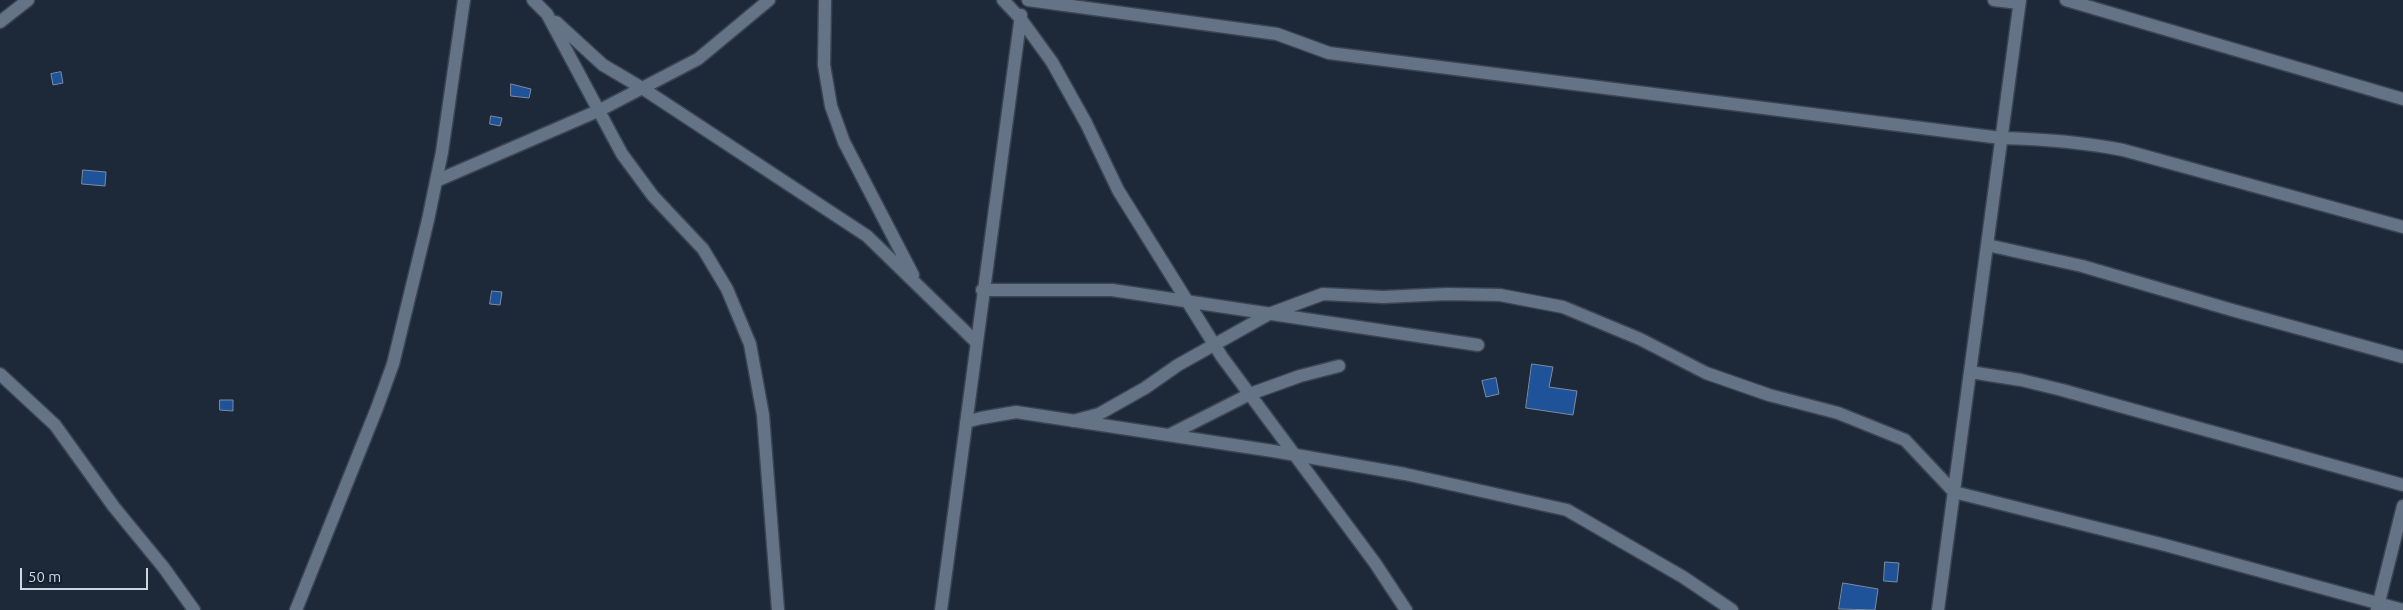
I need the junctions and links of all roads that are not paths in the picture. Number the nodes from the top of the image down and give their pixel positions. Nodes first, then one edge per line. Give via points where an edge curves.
1 (28, 0) edge
2 (464, 0) edge
3 (533, 0) edge
4 (769, 0) edge
5 (825, 0) edge
6 (1004, 0) edge
7 (1024, 0) edge
8 (1028, 0) edge
9 (1994, 0) edge
10 (2066, 0) edge
11 (2019, 2) edge
12 (547, 14) junction
13 (1020, 18) junction
14 (0, 22) edge
15 (642, 88) junction
16 (2403, 99) edge
17 (600, 110) junction
18 (2001, 138) junction
19 (436, 181) junction
20 (2403, 227) edge
21 (1987, 245) junction
22 (919, 286) junction
23 (982, 290) junction
24 (1188, 302) junction
25 (1269, 314) junction
26 (976, 342) junction
27 (1214, 344) junction
28 (1478, 345) dead end
29 (2403, 357) edge
30 (1340, 366) dead end
31 (1970, 372) junction
32 (0, 374) edge
33 (1250, 394) junction
34 (1073, 421) junction
35 (966, 422) junction
36 (1169, 435) junction
37 (1296, 456) junction
38 (2403, 485) edge
39 (1954, 492) junction
40 (2403, 506) edge
41 (2378, 606) edge
42 (194, 610) edge
43 (296, 610) edge
44 (778, 610) edge
45 (941, 610) edge
46 (1406, 610) edge
47 (1732, 610) edge
48 (1938, 610) edge
49 (2403, 610) edge

1 - 14 street
2 - 19 street
3 - 12 street
4 - 15 street via 698,59
5 - 22 street via 824,65 831,106 844,142
6 - 13 street
7 - 13 street
8 - 18 street via 1276,34 1329,53
9 - 11 street
10 - 16 street
11 - 18 street
12 - 15 street via 603,65
12 - 17 street
13 - 23 street
13 - 24 street via 1052,62 1118,190
15 - 17 street
15 - 22 street via 868,236
17 - 19 street
17 - 44 street via 622,154 653,196 703,248 727,288 750,344 763,415
18 - 20 street via 2060,140 2124,150
18 - 21 street
19 - 43 street via 393,364
21 - 29 street via 2082,266
21 - 31 street
22 - 26 street
23 - 24 street via 1112,290
23 - 26 street
24 - 25 street
24 - 27 street
25 - 27 street
25 - 28 street
25 - 39 street via 1324,294 1383,297 1500,295 1563,307 1640,339 1706,373 1769,395 1838,413 1905,440
26 - 35 street
27 - 33 street
27 - 34 street via 1099,414
30 - 33 street
31 - 38 street via 2062,390
31 - 39 street
32 - 42 street via 55,425
33 - 36 street
33 - 37 street
34 - 35 street via 1016,412
34 - 36 street
35 - 45 street
36 - 37 street
37 - 46 street
37 - 47 street via 1405,474 1567,510
39 - 41 street
39 - 48 street
40 - 41 street
41 - 49 street

